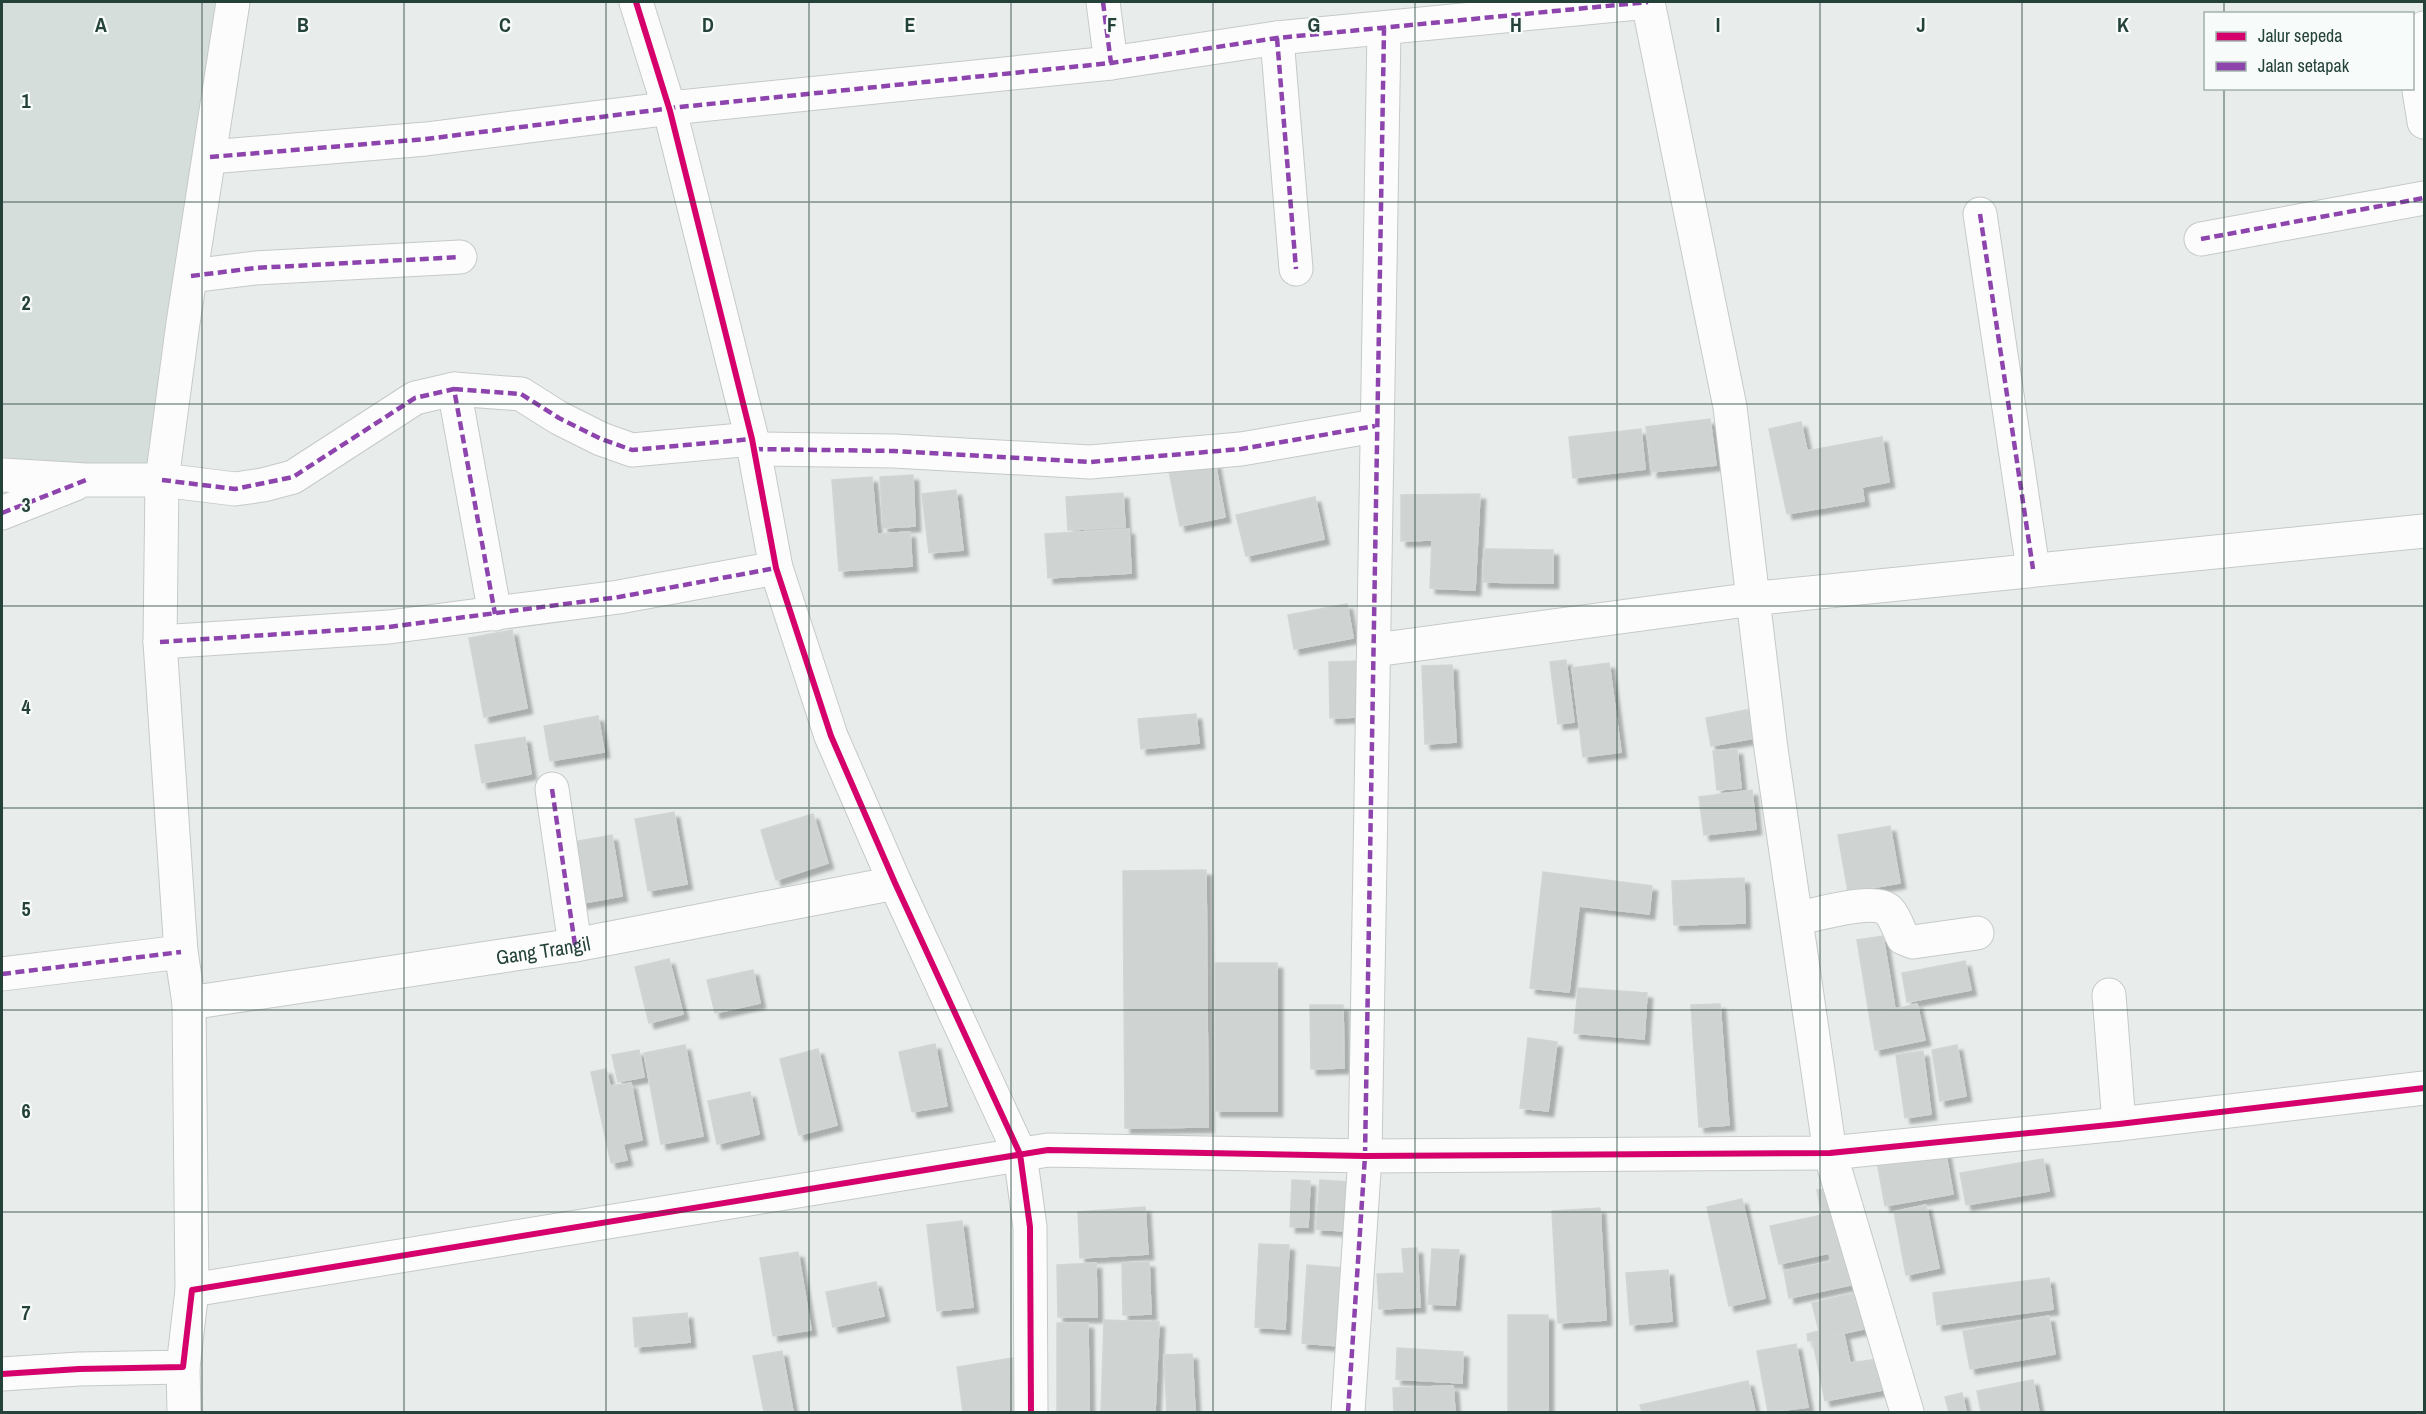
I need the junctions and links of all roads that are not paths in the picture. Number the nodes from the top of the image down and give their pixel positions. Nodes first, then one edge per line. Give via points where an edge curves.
1 (233, 2) edge
2 (636, 2) edge
3 (1103, 2) edge
4 (1648, 2) edge
5 (2424, 28) edge
6 (1384, 29) junction
7 (1277, 38) junction
8 (1111, 63) junction
9 (670, 111) junction
10 (2424, 122) edge
11 (210, 157) junction
12 (2424, 198) edge
13 (1980, 214) dead end
14 (2201, 239) dead end
15 (460, 257) dead end
16 (1296, 269) dead end
17 (191, 276) junction
18 (454, 389) junction
19 (1375, 426) junction
20 (767, 447) junction
21 (2, 475) edge
22 (86, 480) junction
23 (162, 480) junction
24 (2, 513) edge
25 (2424, 531) edge
26 (776, 568) junction
27 (2033, 569) junction
28 (1754, 600) junction
29 (495, 614) junction
30 (160, 642) junction
31 (1375, 650) junction
32 (552, 789) dead end
33 (895, 883) junction
34 (1798, 918) junction
35 (1977, 933) dead end
36 (575, 945) junction
37 (181, 952) junction
38 (2, 974) edge
39 (2109, 995) dead end
40 (189, 1003) junction
41 (2424, 1088) edge
42 (2119, 1124) junction
43 (1033, 1152) junction
44 (1830, 1153) junction
45 (1365, 1156) junction
46 (192, 1290) junction
47 (183, 1367) junction
48 (2, 1374) edge
49 (184, 1413) edge
50 (1031, 1413) edge
51 (1348, 1413) edge
52 (1906, 1413) edge

1 - 11 street
2 - 9 street
3 - 8 street
4 - 6 street
4 - 28 street via 1730,407
5 - 10 street via 2415,62
6 - 7 street
6 - 19 street
7 - 8 street
7 - 16 street
8 - 9 street
9 - 11 street via 426,139
9 - 20 street
11 - 17 street
12 - 14 street
13 - 27 street
15 - 17 street via 255,268
17 - 23 street
18 - 20 street via 521,394 559,418 632,450
18 - 23 street via 415,398 293,477 235,489
18 - 29 street
19 - 20 street via 1240,449 1090,462
19 - 31 street
20 - 26 street
21 - 22 street
22 - 23 street
22 - 24 street
23 - 30 street
25 - 27 street
26 - 29 street via 619,597
26 - 33 street via 831,736
27 - 28 street
28 - 31 street
28 - 34 street via 1771,749
29 - 30 street via 389,627
30 - 37 street
31 - 45 street
32 - 36 street
33 - 36 street, Gang Trangil
33 - 43 street
34 - 35 street via 1872,904 1886,908 1903,938 1913,942
34 - 44 street
36 - 40 street, Gang Trangil
37 - 38 street
37 - 40 street
39 - 42 street
40 - 46 street
41 - 42 street
42 - 44 street
43 - 45 street
43 - 46 street
43 - 50 street
44 - 45 street
44 - 52 street
45 - 51 street
46 - 47 street
47 - 48 street
47 - 49 street

